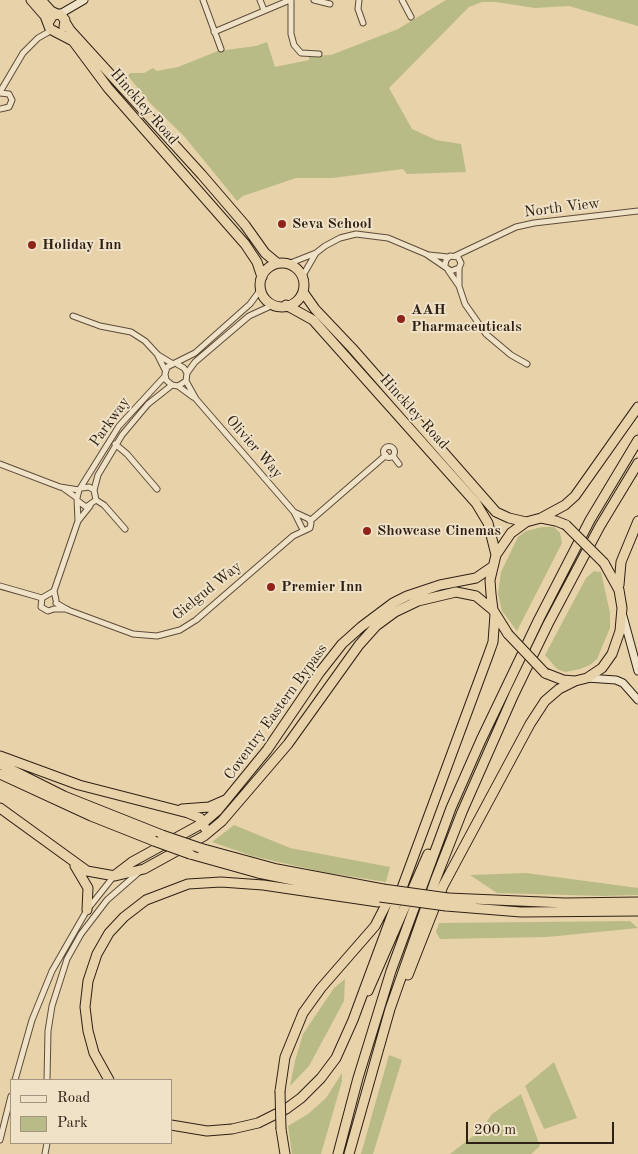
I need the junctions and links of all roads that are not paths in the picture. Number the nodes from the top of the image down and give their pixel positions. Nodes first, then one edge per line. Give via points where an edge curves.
1 (31, 0) edge
2 (41, 0) edge
3 (84, 0) edge
4 (202, 0) edge
5 (260, 0) edge
6 (290, 0) edge
7 (314, 0) edge
8 (359, 0) edge
9 (402, 0) edge
10 (330, 4) dead end
11 (264, 10) junction
12 (410, 17) dead end
13 (62, 18) junction
14 (363, 23) dead end
15 (51, 28) junction
16 (214, 32) junction
17 (221, 50) dead end
18 (319, 54) dead end
19 (2, 92) edge
20 (0, 109) edge
21 (638, 211) edge
22 (629, 213) junction
23 (638, 216) edge
24 (473, 248) junction
25 (316, 253) junction
26 (426, 254) junction
27 (456, 256) junction
28 (448, 257) junction
29 (277, 263) junction
30 (288, 264) junction
31 (460, 266) junction
32 (446, 267) junction
33 (262, 277) junction
34 (302, 277) junction
35 (459, 286) junction
36 (261, 289) junction
37 (303, 292) junction
38 (273, 305) junction
39 (286, 305) junction
40 (73, 316) dead end
41 (158, 355) junction
42 (175, 364) junction
43 (526, 364) dead end
44 (165, 373) junction
45 (187, 373) junction
46 (186, 381) junction
47 (175, 386) junction
48 (196, 399) junction
49 (638, 407) edge
50 (638, 440) edge
51 (115, 444) junction
52 (386, 455) junction
53 (393, 456) junction
54 (638, 463) edge
55 (0, 464) edge
56 (399, 464) dead end
57 (60, 487) junction
58 (81, 489) junction
59 (157, 489) dead end
60 (94, 490) junction
61 (77, 499) junction
62 (96, 500) junction
63 (90, 506) junction
64 (294, 512) junction
65 (304, 518) junction
66 (541, 518) junction
67 (310, 521) junction
68 (638, 521) edge
69 (78, 522) junction
70 (526, 522) junction
71 (300, 526) junction
72 (126, 529) dead end
73 (496, 555) junction
74 (492, 567) junction
75 (0, 586) edge
76 (54, 590) junction
77 (619, 590) junction
78 (44, 599) junction
79 (55, 604) junction
80 (622, 608) junction
81 (494, 612) junction
82 (638, 671) edge
83 (587, 678) junction
84 (575, 681) junction
85 (638, 700) edge
86 (0, 756) edge
87 (0, 764) edge
88 (0, 774) edge
89 (440, 784) junction
90 (232, 794) junction
91 (0, 808) edge
92 (451, 808) junction
93 (175, 810) junction
94 (203, 823) junction
95 (204, 836) junction
96 (74, 863) junction
97 (144, 869) junction
98 (115, 876) junction
99 (380, 896) junction
100 (447, 902) junction
101 (638, 902) edge
102 (87, 910) junction
103 (638, 911) edge
104 (353, 1020) junction
105 (15, 1079) edge
106 (47, 1079) edge
107 (108, 1079) edge
108 (369, 1080) junction
109 (10, 1100) edge
110 (172, 1125) edge
111 (0, 1140) edge
112 (286, 1154) edge
113 (338, 1154) edge
114 (349, 1154) edge

1 - 15 highway, Hinckley Road
2 - 13 highway, Hinckley Road
3 - 13 main road
4 - 16 street
5 - 11 street
6 - 11 street
6 - 18 street via 294,45 301,53
7 - 10 street
8 - 14 street via 358,9
9 - 12 street
11 - 16 street
13 - 15 highway via 63,28
13 - 15 highway via 50,17
13 - 29 highway, Hinckley Road via 202,175 268,257
15 - 19 street via 23,53
15 - 33 highway, Hinckley Road via 73,41 108,88 245,244
16 - 17 street
19 - 20 street via 11,98 11,104 7,109
21 - 22 street, North View
22 - 23 street, North View
22 - 24 street, North View via 534,223 500,232
24 - 27 street, North View
24 - 31 street
25 - 26 street via 340,238 368,234 388,238
25 - 30 street
25 - 34 street
26 - 28 street, North View
26 - 32 street
27 - 28 street, North View
27 - 31 street
28 - 32 street
29 - 30 highway
29 - 33 highway via 270,266
30 - 34 highway
31 - 32 street via 454,271
31 - 35 street
32 - 35 street
33 - 36 highway
34 - 37 highway
35 - 43 street via 465,304 486,334
36 - 38 highway via 266,300
36 - 42 street via 234,319 195,353
37 - 39 highway via 297,301
37 - 70 highway, Hinckley Road via 496,512
38 - 39 highway
38 - 45 street via 249,316 195,362
39 - 73 highway, Hinckley Road via 304,314 323,331 476,503 488,523
40 - 41 street via 131,332
41 - 42 street
41 - 44 street
42 - 44 street
42 - 45 street
44 - 47 street
44 - 58 street, Parkway via 119,426
45 - 46 street
46 - 47 street
46 - 48 street, Olivier Way
47 - 48 street, Olivier Way
47 - 51 street, Parkway via 165,389 143,409
48 - 64 street, Olivier Way
49 - 66 highway via 574,496
50 - 92 highway via 590,520 539,619
51 - 59 street
51 - 60 street, Parkway
52 - 53 street
52 - 53 street via 384,450 390,446 394,449
52 - 67 street
53 - 56 street
54 - 108 highway via 576,570 491,743 425,907
55 - 57 street
57 - 58 street
57 - 61 street
58 - 60 street via 89,487
58 - 61 street
60 - 62 street
61 - 63 street via 83,506
61 - 69 street
62 - 63 street
62 - 72 street
63 - 69 street
64 - 65 street, Olivier Way
64 - 71 street, Olivier Way
65 - 67 street, Olivier Way
65 - 71 street
66 - 70 highway
66 - 77 highway, bridge via 566,525 604,563
67 - 71 street via 310,528
68 - 77 highway via 621,562
69 - 76 street
70 - 73 highway via 510,533
71 - 79 street, Gielgud Way via 293,536 196,620 173,633 157,636 133,634
73 - 74 highway
74 - 81 highway via 490,580
74 - 90 highway, Coventry Eastern Bypass via 476,578 407,596 392,603 361,627 342,644 320,672 280,732
75 - 78 street
76 - 78 street
76 - 79 street
77 - 80 highway
78 - 79 street
78 - 79 street via 46,611
80 - 82 main road
80 - 83 highway via 620,631 612,654 602,668
81 - 84 highway, bridge via 508,634 545,672 559,679
81 - 89 highway via 488,656
81 - 95 highway, Coventry Eastern Bypass via 476,596 456,592 418,600 376,626 273,762 222,821
83 - 84 highway
83 - 85 main road via 623,683
84 - 108 highway via 554,693 536,714 458,855 429,918
86 - 93 highway via 79,785
87 - 99 highway, bridge via 79,802 162,835
88 - 99 highway, bridge via 70,807 190,854 258,872
89 - 104 highway
89 - 112 highway, bridge via 381,916 364,941 321,988 298,1024 285,1057 280,1091 281,1129
90 - 93 highway via 209,807
90 - 94 highway, Coventry Eastern Bypass
91 - 96 highway
92 - 104 highway
92 - 113 highway via 391,971
93 - 94 highway via 195,816
94 - 95 highway
94 - 98 highway, Coventry Eastern Bypass via 132,862
95 - 97 highway, Coventry Eastern Bypass
96 - 98 highway via 98,874
96 - 102 highway via 87,885
97 - 98 highway, Coventry Eastern Bypass
97 - 106 street via 107,900 81,934 68,959 51,1012
98 - 102 street
99 - 100 highway, bridge
99 - 100 highway, bridge via 403,901
99 - 107 highway via 235,882 197,883 151,897 109,933 88,980 85,1008 88,1031 94,1054
100 - 101 highway
100 - 103 highway via 521,912
102 - 105 street via 38,1002
104 - 110 highway via 336,1058 312,1088 286,1109 258,1123 232,1129 197,1131
108 - 114 highway
109 - 111 street

